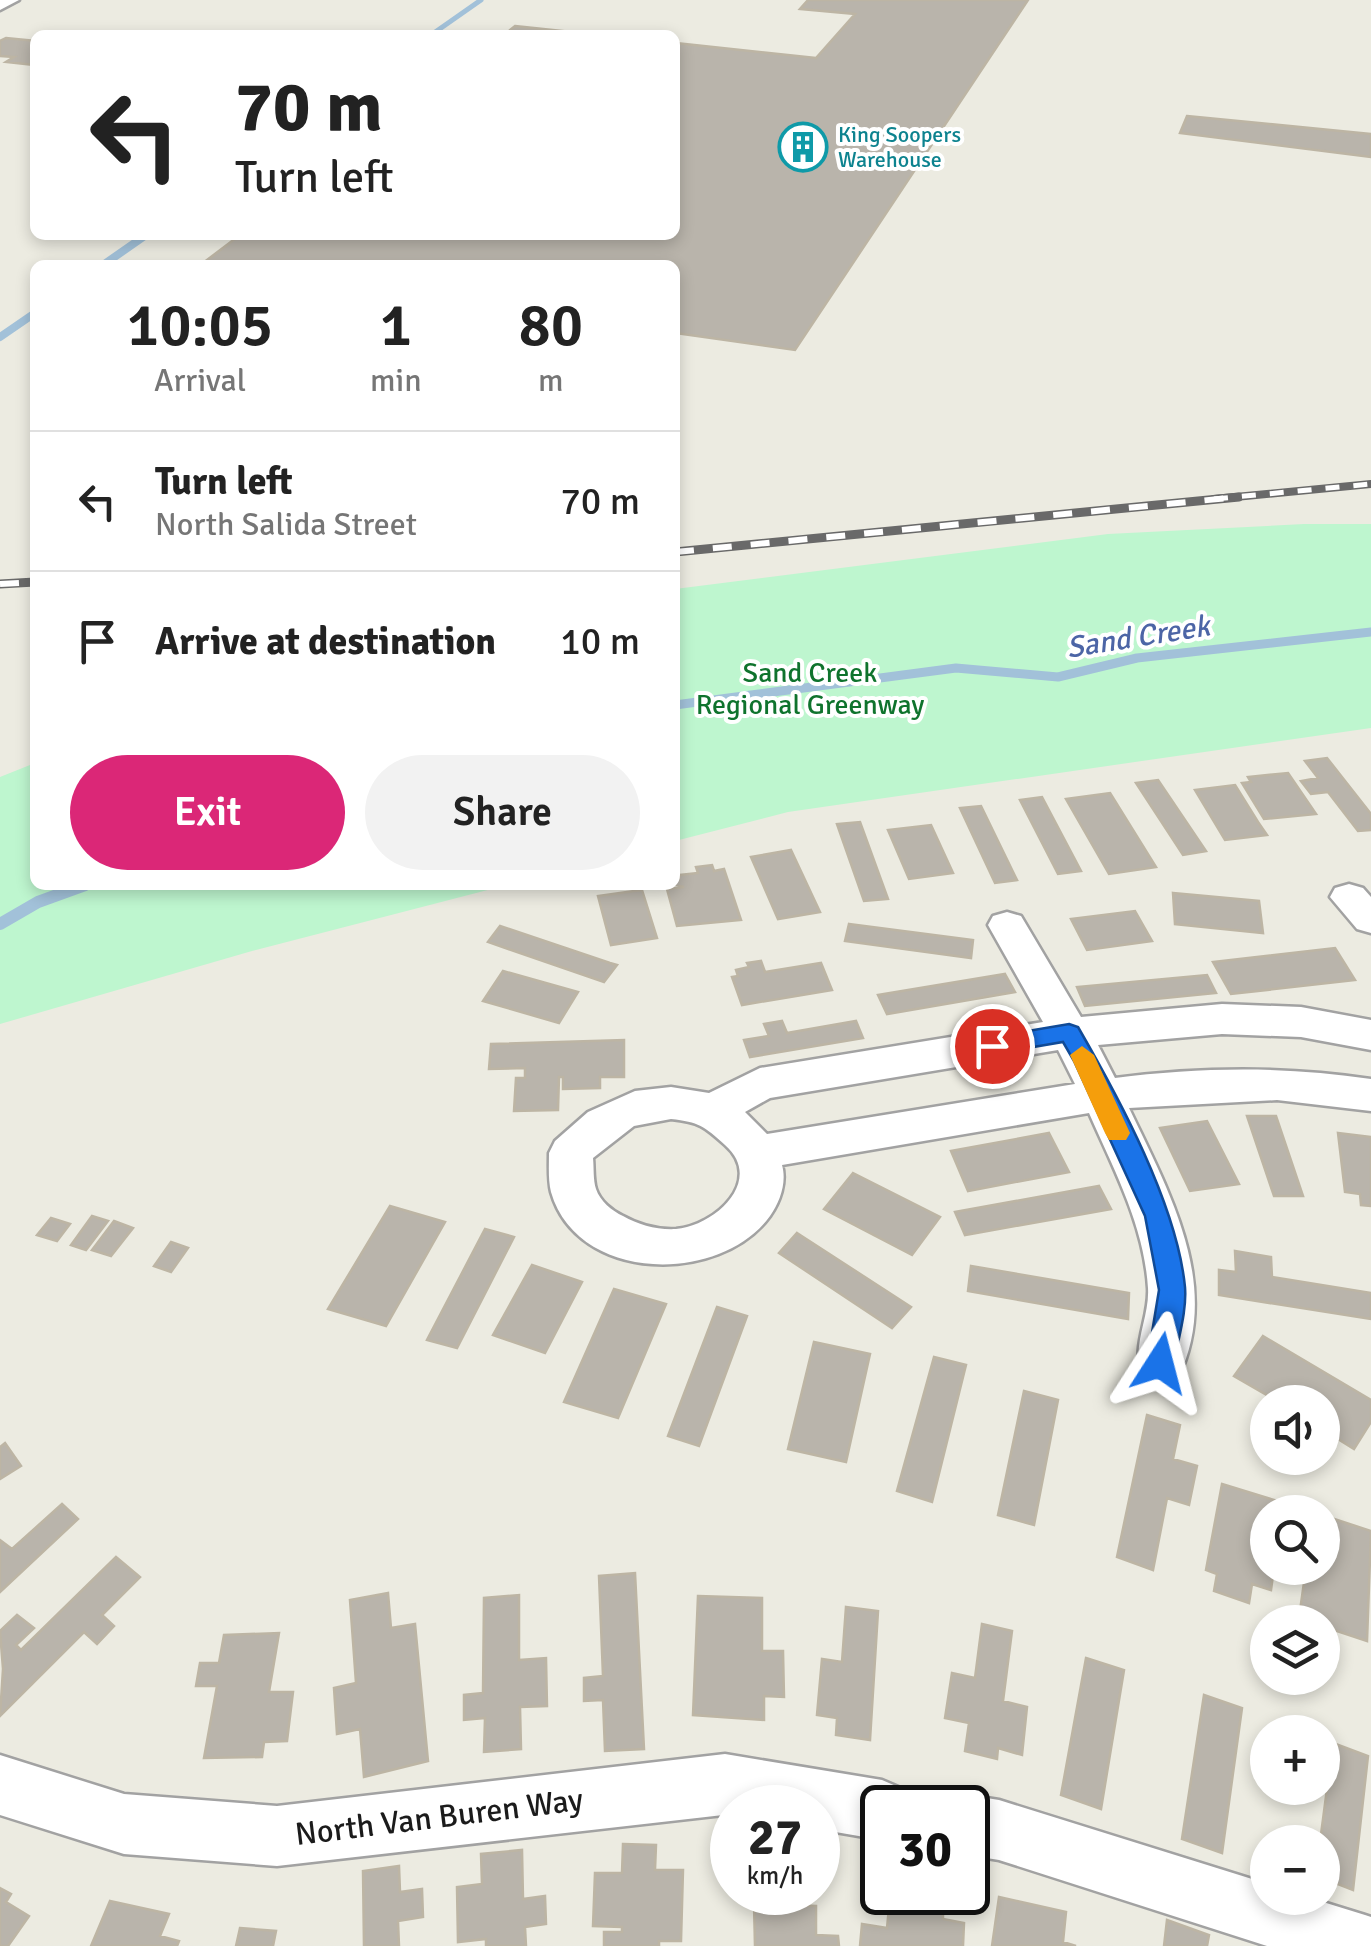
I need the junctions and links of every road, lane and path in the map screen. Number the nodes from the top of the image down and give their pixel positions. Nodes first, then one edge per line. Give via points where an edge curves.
1 (1007, 925) dead end
2 (1069, 1033) junction
3 (1371, 1035) edge
4 (1098, 1095) junction
5 (1371, 1095) edge
6 (714, 1110) junction
7 (760, 1152) junction
8 (1160, 1363) dead end
9 (0, 1785) edge
10 (860, 1806) edge
11 (990, 1829) edge
12 (1365, 1946) edge

1 - 2 street
2 - 3 street via 1222,1020 1300,1022
2 - 4 street
2 - 6 street via 760,1084
4 - 5 street via 1244,1082 1309,1083
4 - 7 street
4 - 8 street via 1158,1216 1172,1290
6 - 7 street via 742,1128
6 - 7 street via 679,1101 644,1104 611,1116 586,1137 571,1153 574,1193 591,1220 619,1240 656,1249 694,1247 728,1232 753,1209 764,1181
9 - 10 street, North Van Buren Way via 124,1824 277,1836 725,1782
11 - 12 street

